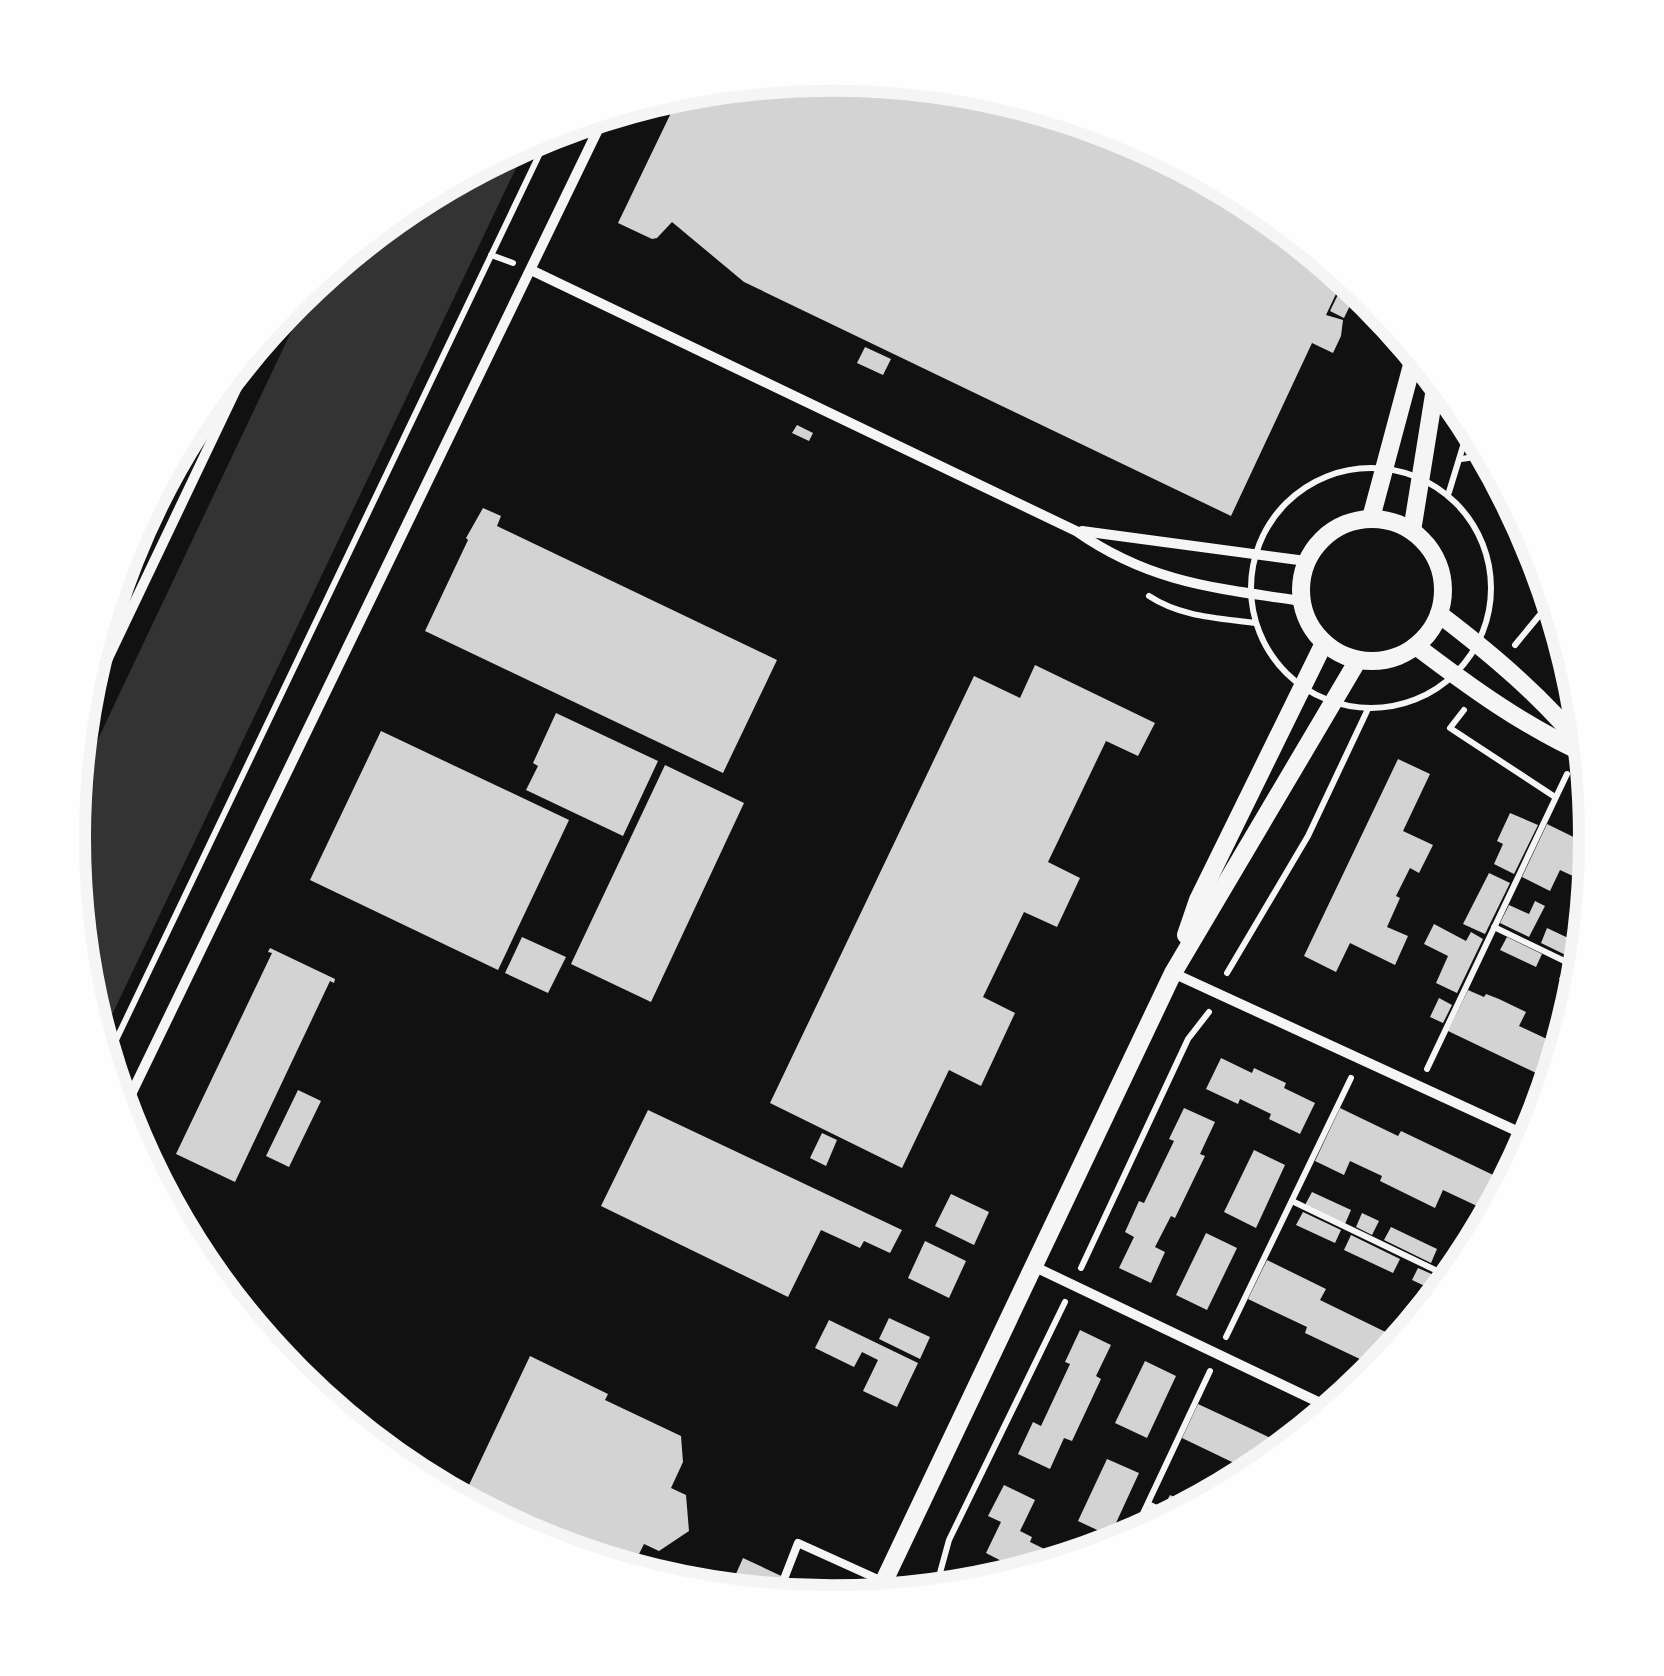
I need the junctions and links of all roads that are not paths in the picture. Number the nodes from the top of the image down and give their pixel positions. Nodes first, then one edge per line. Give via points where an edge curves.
1 (598, 129) edge
2 (531, 270) junction
3 (1412, 367) edge
4 (236, 388) edge
5 (1434, 396) edge
6 (1371, 518) junction
7 (1076, 530) junction
8 (1412, 531) junction
9 (1306, 561) junction
10 (1301, 601) junction
11 (1439, 614) junction
12 (1324, 643) junction
13 (1416, 646) junction
14 (1358, 660) junction
15 (106, 662) edge
16 (1573, 740) edge
17 (1574, 752) edge
18 (1173, 973) junction
19 (131, 1094) edge
20 (1518, 1132) edge
21 (1034, 1266) junction
22 (1321, 1403) edge
23 (782, 1583) edge
24 (883, 1583) edge
25 (869, 1584) edge

1 - 2 street
2 - 7 street
2 - 19 street
3 - 6 street
4 - 15 street
5 - 8 street
6 - 8 street
6 - 9 street via 1344,524
7 - 9 street
7 - 10 street via 1103,550 1193,585
8 - 11 street via 1440,568
9 - 10 street
10 - 12 street
11 - 13 street
11 - 16 street via 1502,663 1562,721
12 - 14 street
12 - 18 street via 1198,900
13 - 14 street via 1389,659
13 - 17 street
14 - 18 street
18 - 20 street
18 - 21 street
21 - 22 street
21 - 24 street
23 - 25 lane via 798,1543

